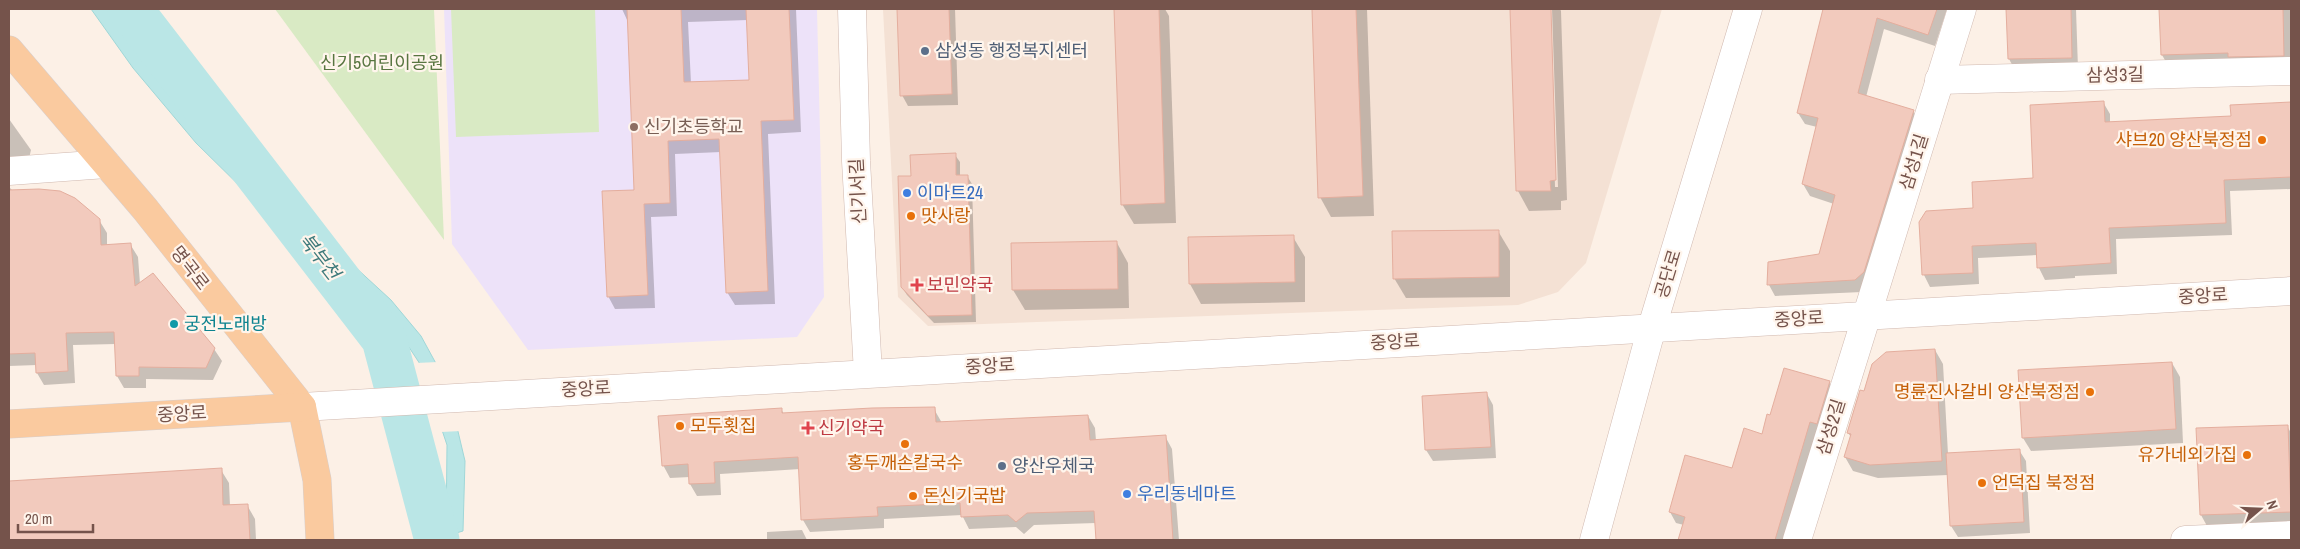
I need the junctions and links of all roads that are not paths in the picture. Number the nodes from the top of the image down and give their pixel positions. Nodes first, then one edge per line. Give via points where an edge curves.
1 (852, 9) edge
2 (1748, 9) edge
3 (1962, 9) edge
4 (9, 50) edge
5 (2291, 71) edge
6 (1939, 80) junction
7 (106, 164) junction
8 (9, 171) edge
9 (2291, 291) edge
10 (1866, 314) junction
11 (1652, 328) junction
12 (868, 373) junction
13 (302, 407) junction
14 (9, 424) edge
15 (2291, 535) edge
16 (320, 540) edge
17 (1594, 540) edge
18 (1797, 540) edge
19 (2185, 540) edge

1 - 12 street, 신기서길 via 856,161
2 - 11 street, 공단로
3 - 6 street, 삼성1길
4 - 7 main road, 명곡로
5 - 6 street, 삼성3길
6 - 10 street, 삼성1길
7 - 8 street
7 - 13 main road, 명곡로
9 - 10 street, 중앙로
10 - 11 street, 중앙로
10 - 18 street, 삼성2길
11 - 12 street, 중앙로
11 - 17 street, 공단로
12 - 13 street, 중앙로
13 - 14 main road, 중앙로
13 - 16 main road, 명곡로 via 317,480
15 - 19 street

